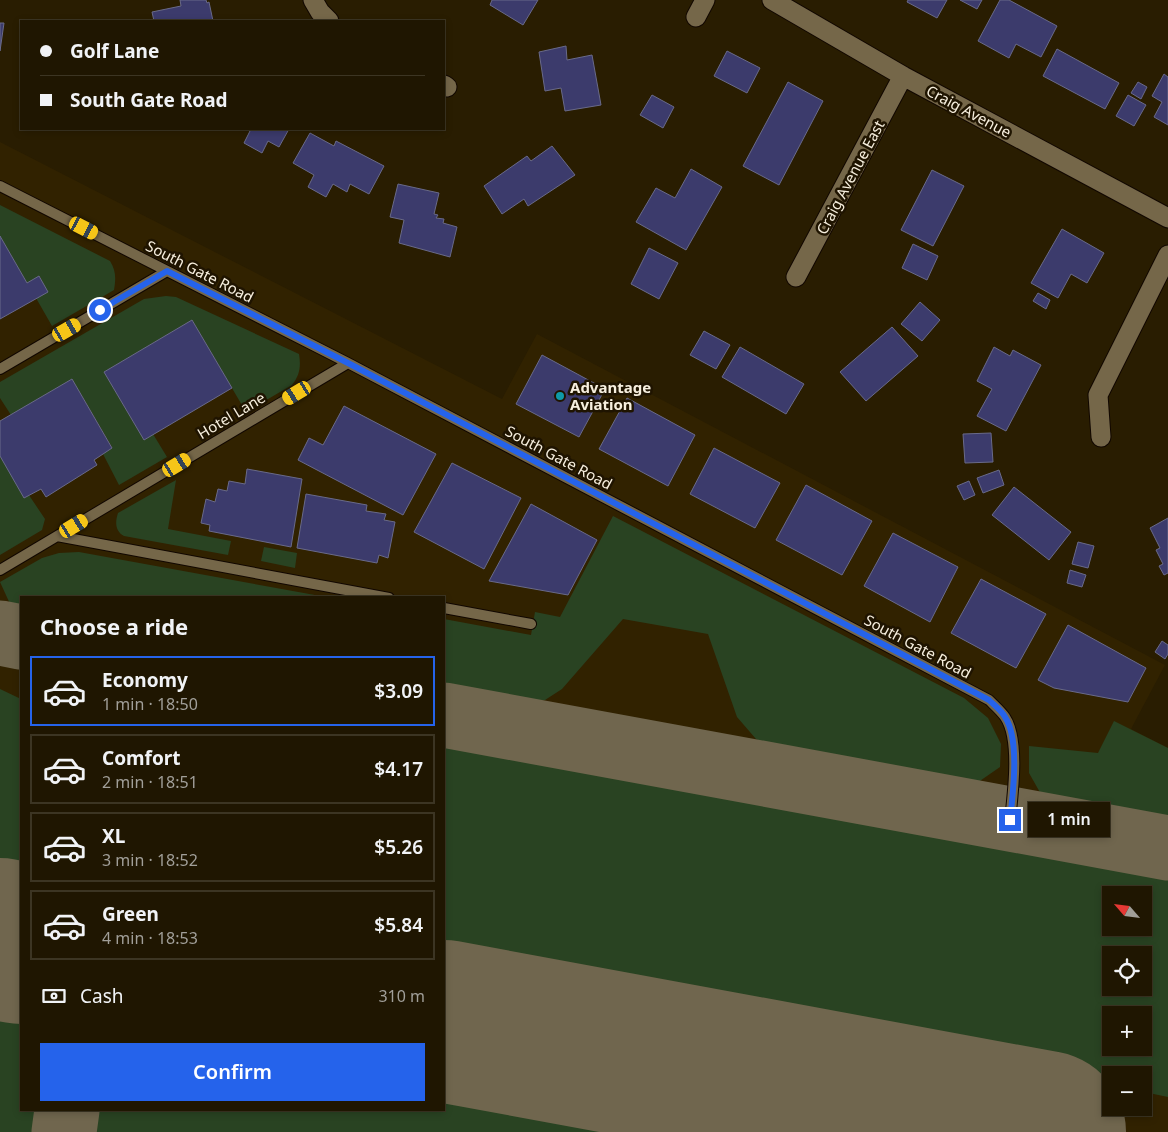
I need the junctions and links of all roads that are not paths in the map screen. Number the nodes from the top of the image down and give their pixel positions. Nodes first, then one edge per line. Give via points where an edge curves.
1 (313, 0) edge
2 (705, 0) edge
3 (772, 0) edge
4 (696, 16) dead end
5 (327, 20) edge
6 (903, 76) junction
7 (0, 186) edge
8 (1168, 218) edge
9 (1168, 255) edge
10 (167, 271) junction
11 (796, 277) dead end
12 (348, 363) junction
13 (0, 369) edge
14 (1101, 436) dead end
15 (57, 536) junction
16 (0, 570) edge
17 (378, 596) edge
18 (445, 608) edge
19 (531, 624) dead end
20 (1010, 820) dead end

1 - 5 street
2 - 4 street
3 - 6 street, Craig Avenue
6 - 8 street, Craig Avenue
6 - 11 street, Craig Avenue East
7 - 10 lane, South Gate Road
9 - 14 street via 1098,395
10 - 12 lane, South Gate Road
10 - 13 lane
12 - 15 lane, Hotel Lane
12 - 20 lane, South Gate Road via 989,700 1006,717 1014,745
15 - 16 lane, Hotel Lane
15 - 17 lane
18 - 19 lane

